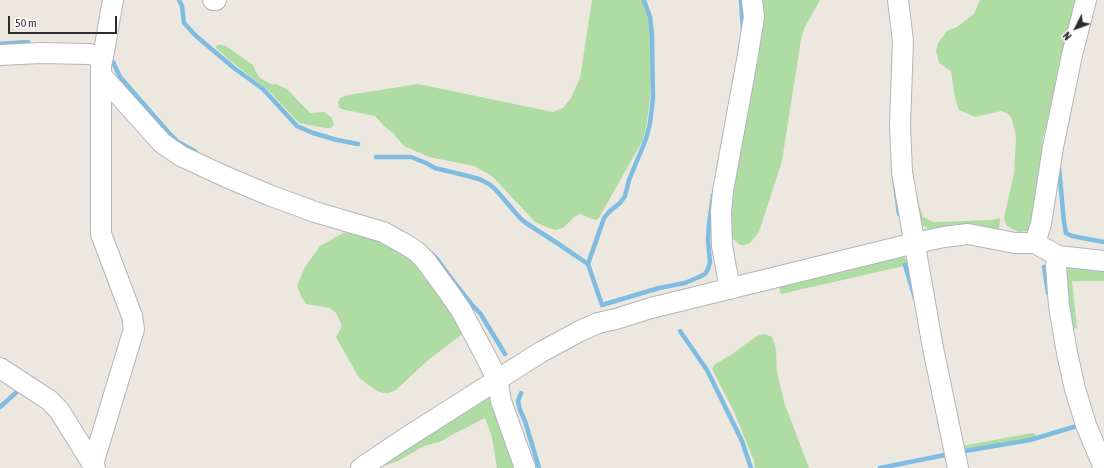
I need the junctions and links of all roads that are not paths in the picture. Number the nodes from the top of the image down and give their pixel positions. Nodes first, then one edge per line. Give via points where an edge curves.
1 (113, 0) edge
2 (752, 0) edge
3 (898, 0) edge
4 (1086, 0) edge
5 (0, 55) edge
6 (102, 66) junction
7 (915, 243) junction
8 (1035, 244) junction
9 (1058, 256) junction
10 (1104, 261) edge
11 (730, 289) junction
12 (0, 368) edge
13 (497, 379) junction
14 (94, 466) edge
15 (361, 468) edge
16 (525, 468) edge
17 (958, 468) edge
18 (1104, 468) edge

1 - 6 street
2 - 11 street via 754,17 750,45 721,212 722,246
3 - 7 street via 903,41 900,125 902,172
4 - 8 street via 1054,139 1041,224
5 - 6 street via 89,54
6 - 13 street via 162,143 181,156 276,198 383,232 416,251 461,310
6 - 14 street via 101,234 132,316 134,329
7 - 8 street via 968,234
7 - 11 street
7 - 17 street via 933,348
8 - 9 street
9 - 10 street
9 - 18 street via 1056,266 1059,306 1067,353 1086,425
11 - 13 street via 598,323 541,352
12 - 14 street via 49,400 59,410
13 - 15 street
13 - 16 street via 501,400

